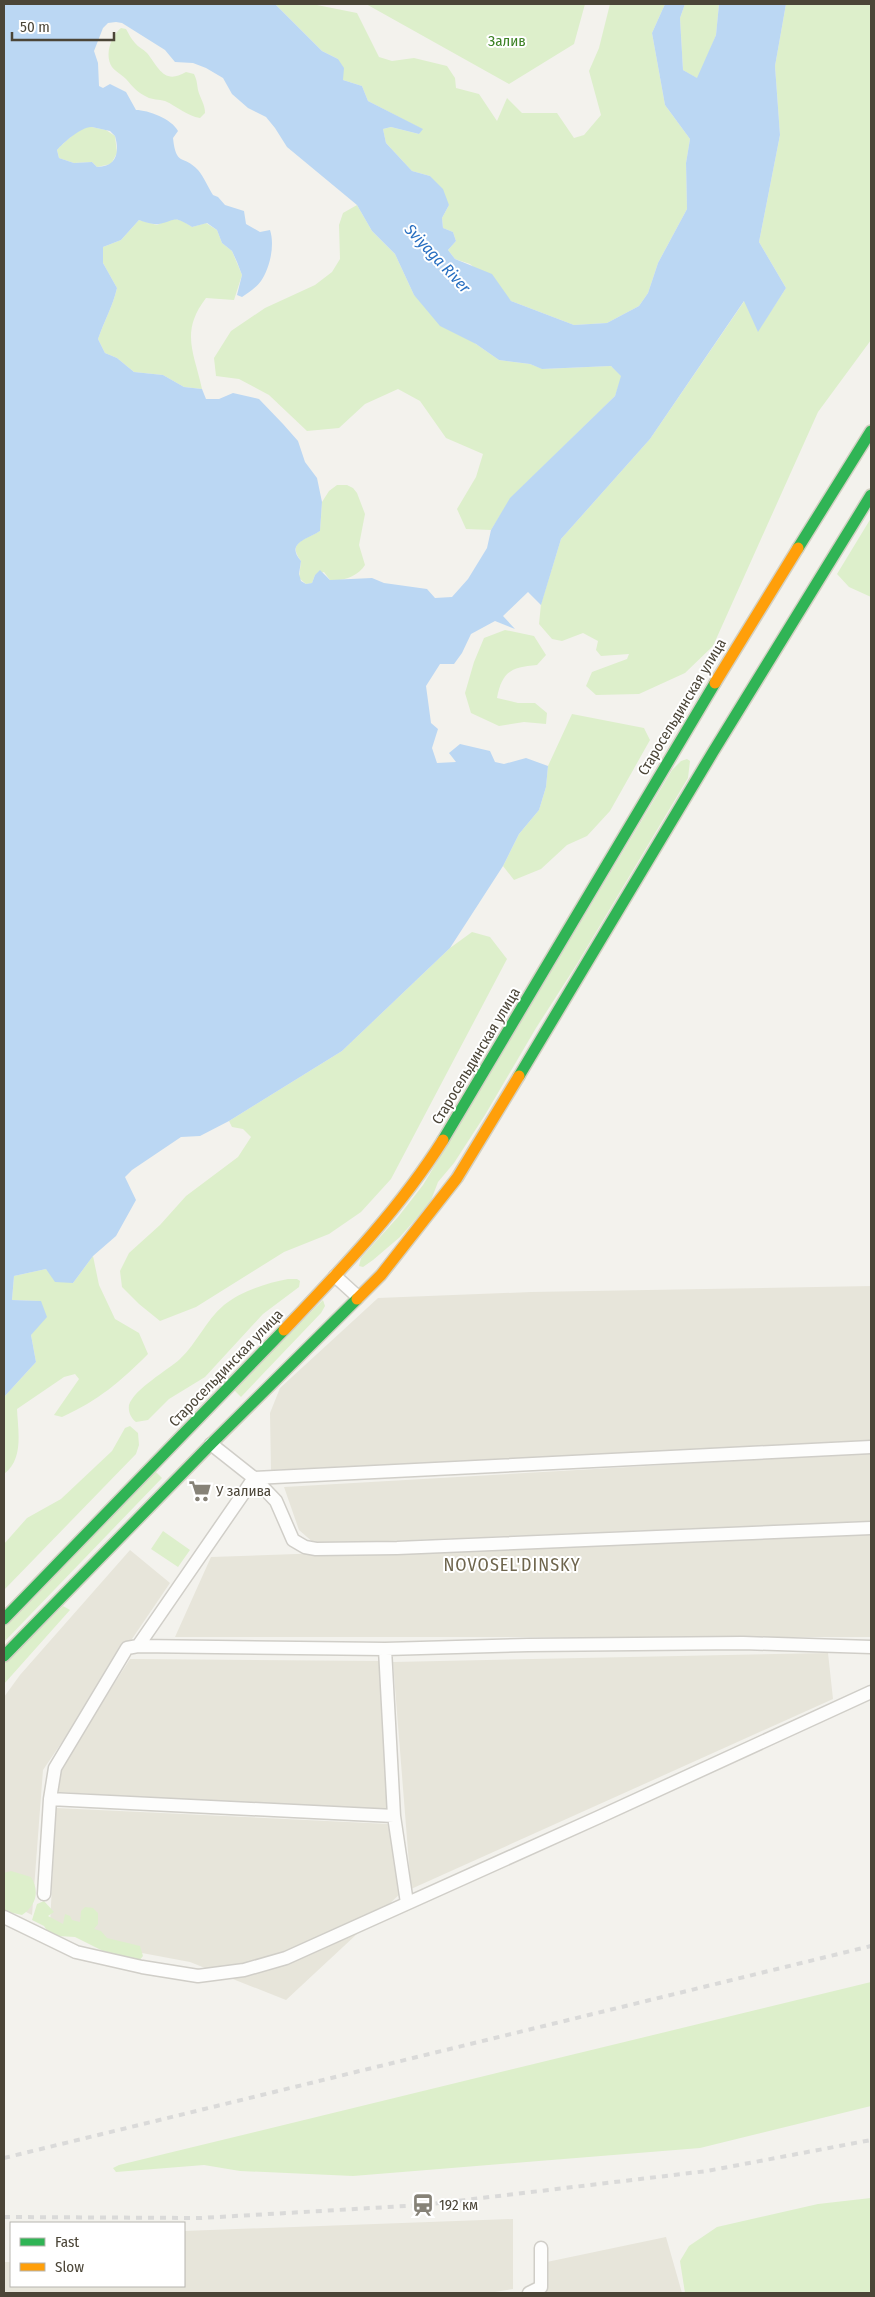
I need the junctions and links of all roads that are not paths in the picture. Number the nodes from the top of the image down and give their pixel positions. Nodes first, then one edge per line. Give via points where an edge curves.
1 (871, 431) edge
2 (871, 495) edge
3 (335, 1276) junction
4 (358, 1297) junction
5 (211, 1444) junction
6 (871, 1447) edge
7 (254, 1478) junction
8 (871, 1528) edge
9 (4, 1619) edge
10 (138, 1646) junction
11 (871, 1647) edge
12 (385, 1649) junction
13 (4, 1656) edge
14 (871, 1692) edge
15 (50, 1799) junction
16 (394, 1816) junction
17 (44, 1894) dead end
18 (407, 1904) junction
19 (4, 1918) edge
20 (541, 2248) dead end
21 (529, 2293) edge

1 - 3 main road, Старосельдинская улица via 680,737 449,1130 420,1175
2 - 4 main road via 457,1178 380,1275
3 - 4 street
3 - 9 main road, Старосельдинская улица
4 - 5 main road
5 - 7 street
5 - 13 main road
6 - 7 street
7 - 8 street via 276,1501 293,1540 316,1550
7 - 10 street
10 - 12 street
10 - 15 street via 127,1648 55,1768
11 - 12 street via 743,1643
12 - 16 street
14 - 18 street
15 - 16 street
15 - 17 street
16 - 18 street
18 - 19 street via 286,1958 244,1970 198,1976 76,1952
20 - 21 street via 540,2288

